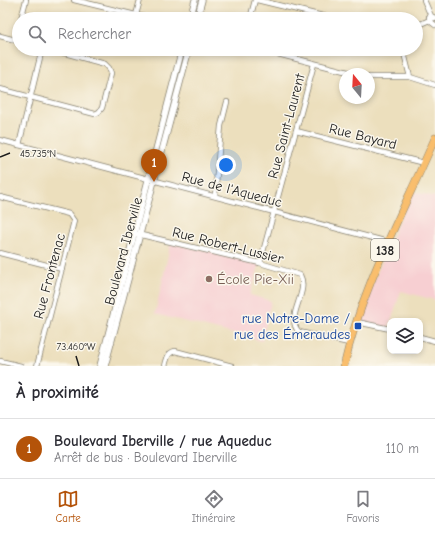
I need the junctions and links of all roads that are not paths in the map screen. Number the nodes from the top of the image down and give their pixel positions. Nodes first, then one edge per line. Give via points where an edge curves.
1 (26, 0) edge
2 (74, 0) edge
3 (140, 0) edge
4 (195, 0) edge
5 (202, 0) edge
6 (256, 0) edge
7 (424, 0) edge
8 (23, 12) edge
9 (124, 12) edge
10 (137, 12) edge
11 (192, 12) edge
12 (199, 12) edge
13 (252, 12) edge
14 (306, 12) edge
15 (433, 19) edge
16 (423, 23) edge
17 (435, 26) edge
18 (0, 36) edge
19 (12, 39) edge
20 (40, 56) edge
21 (76, 56) edge
22 (180, 56) edge
23 (187, 56) edge
24 (284, 56) edge
25 (405, 56) edge
26 (314, 64) junction
27 (339, 70) edge
28 (375, 77) edge
29 (410, 77) junction
30 (435, 85) edge
31 (0, 89) edge
32 (31, 97) junction
33 (227, 102) dead end
34 (296, 132) junction
35 (435, 138) edge
36 (0, 140) edge
37 (19, 145) junction
38 (424, 163) junction
39 (149, 178) junction
40 (155, 180) junction
41 (215, 196) junction
42 (0, 197) edge
43 (274, 212) junction
44 (137, 234) junction
45 (388, 242) junction
46 (0, 253) edge
47 (260, 263) junction
48 (62, 269) junction
49 (357, 322) junction
50 (387, 328) edge
51 (423, 338) edge
52 (435, 342) edge
53 (349, 343) junction
54 (0, 361) edge
55 (21, 366) edge
56 (37, 366) edge
57 (100, 366) edge
58 (105, 366) edge
59 (165, 366) edge
60 (232, 366) edge
61 (344, 366) edge

1 - 8 street
2 - 9 street
3 - 10 street
4 - 11 street
5 - 12 street
6 - 13 street
6 - 14 street
7 - 15 street
15 - 16 street
15 - 17 street
18 - 19 street
20 - 32 street
21 - 32 street via 105,64 109,68 111,73 99,112 95,114
22 - 39 street, Boulevard Iberville
23 - 40 street, Boulevard Iberville
24 - 26 street
25 - 29 street
26 - 27 street
26 - 34 street, Rue Saint-Laurent
28 - 29 street
29 - 30 street
31 - 32 street
32 - 37 street
33 - 41 street via 221,126
34 - 38 street, Rue Bayard
34 - 43 street, Rue Saint-Laurent
35 - 38 main road, 138
36 - 37 street, Rue de l'Aqueduc
37 - 39 street, Rue de l'Aqueduc
38 - 45 main road, 138
39 - 40 street, Rue de l'Aqueduc
39 - 44 street, Boulevard Iberville
40 - 41 street, Rue de l'Aqueduc
40 - 44 street, Boulevard Iberville
41 - 43 street, Rue de l'Aqueduc
42 - 48 street, Rue Frontenac via 69,214 74,221
43 - 45 street, Rue de l'Aqueduc
43 - 47 street, Rue Saint-Laurent
44 - 47 street, Rue Robert-Lussier
44 - 57 street, Boulevard Iberville
44 - 58 street, Boulevard Iberville
45 - 49 main road, 138
46 - 48 street
47 - 53 street, Rue Robert-Lussier via 300,275 303,283 294,321 299,332
48 - 56 street, Rue Frontenac
49 - 50 street
49 - 53 main road, 138
51 - 52 street
53 - 61 main road, 138
54 - 55 street
59 - 60 street via 168,355 175,351

